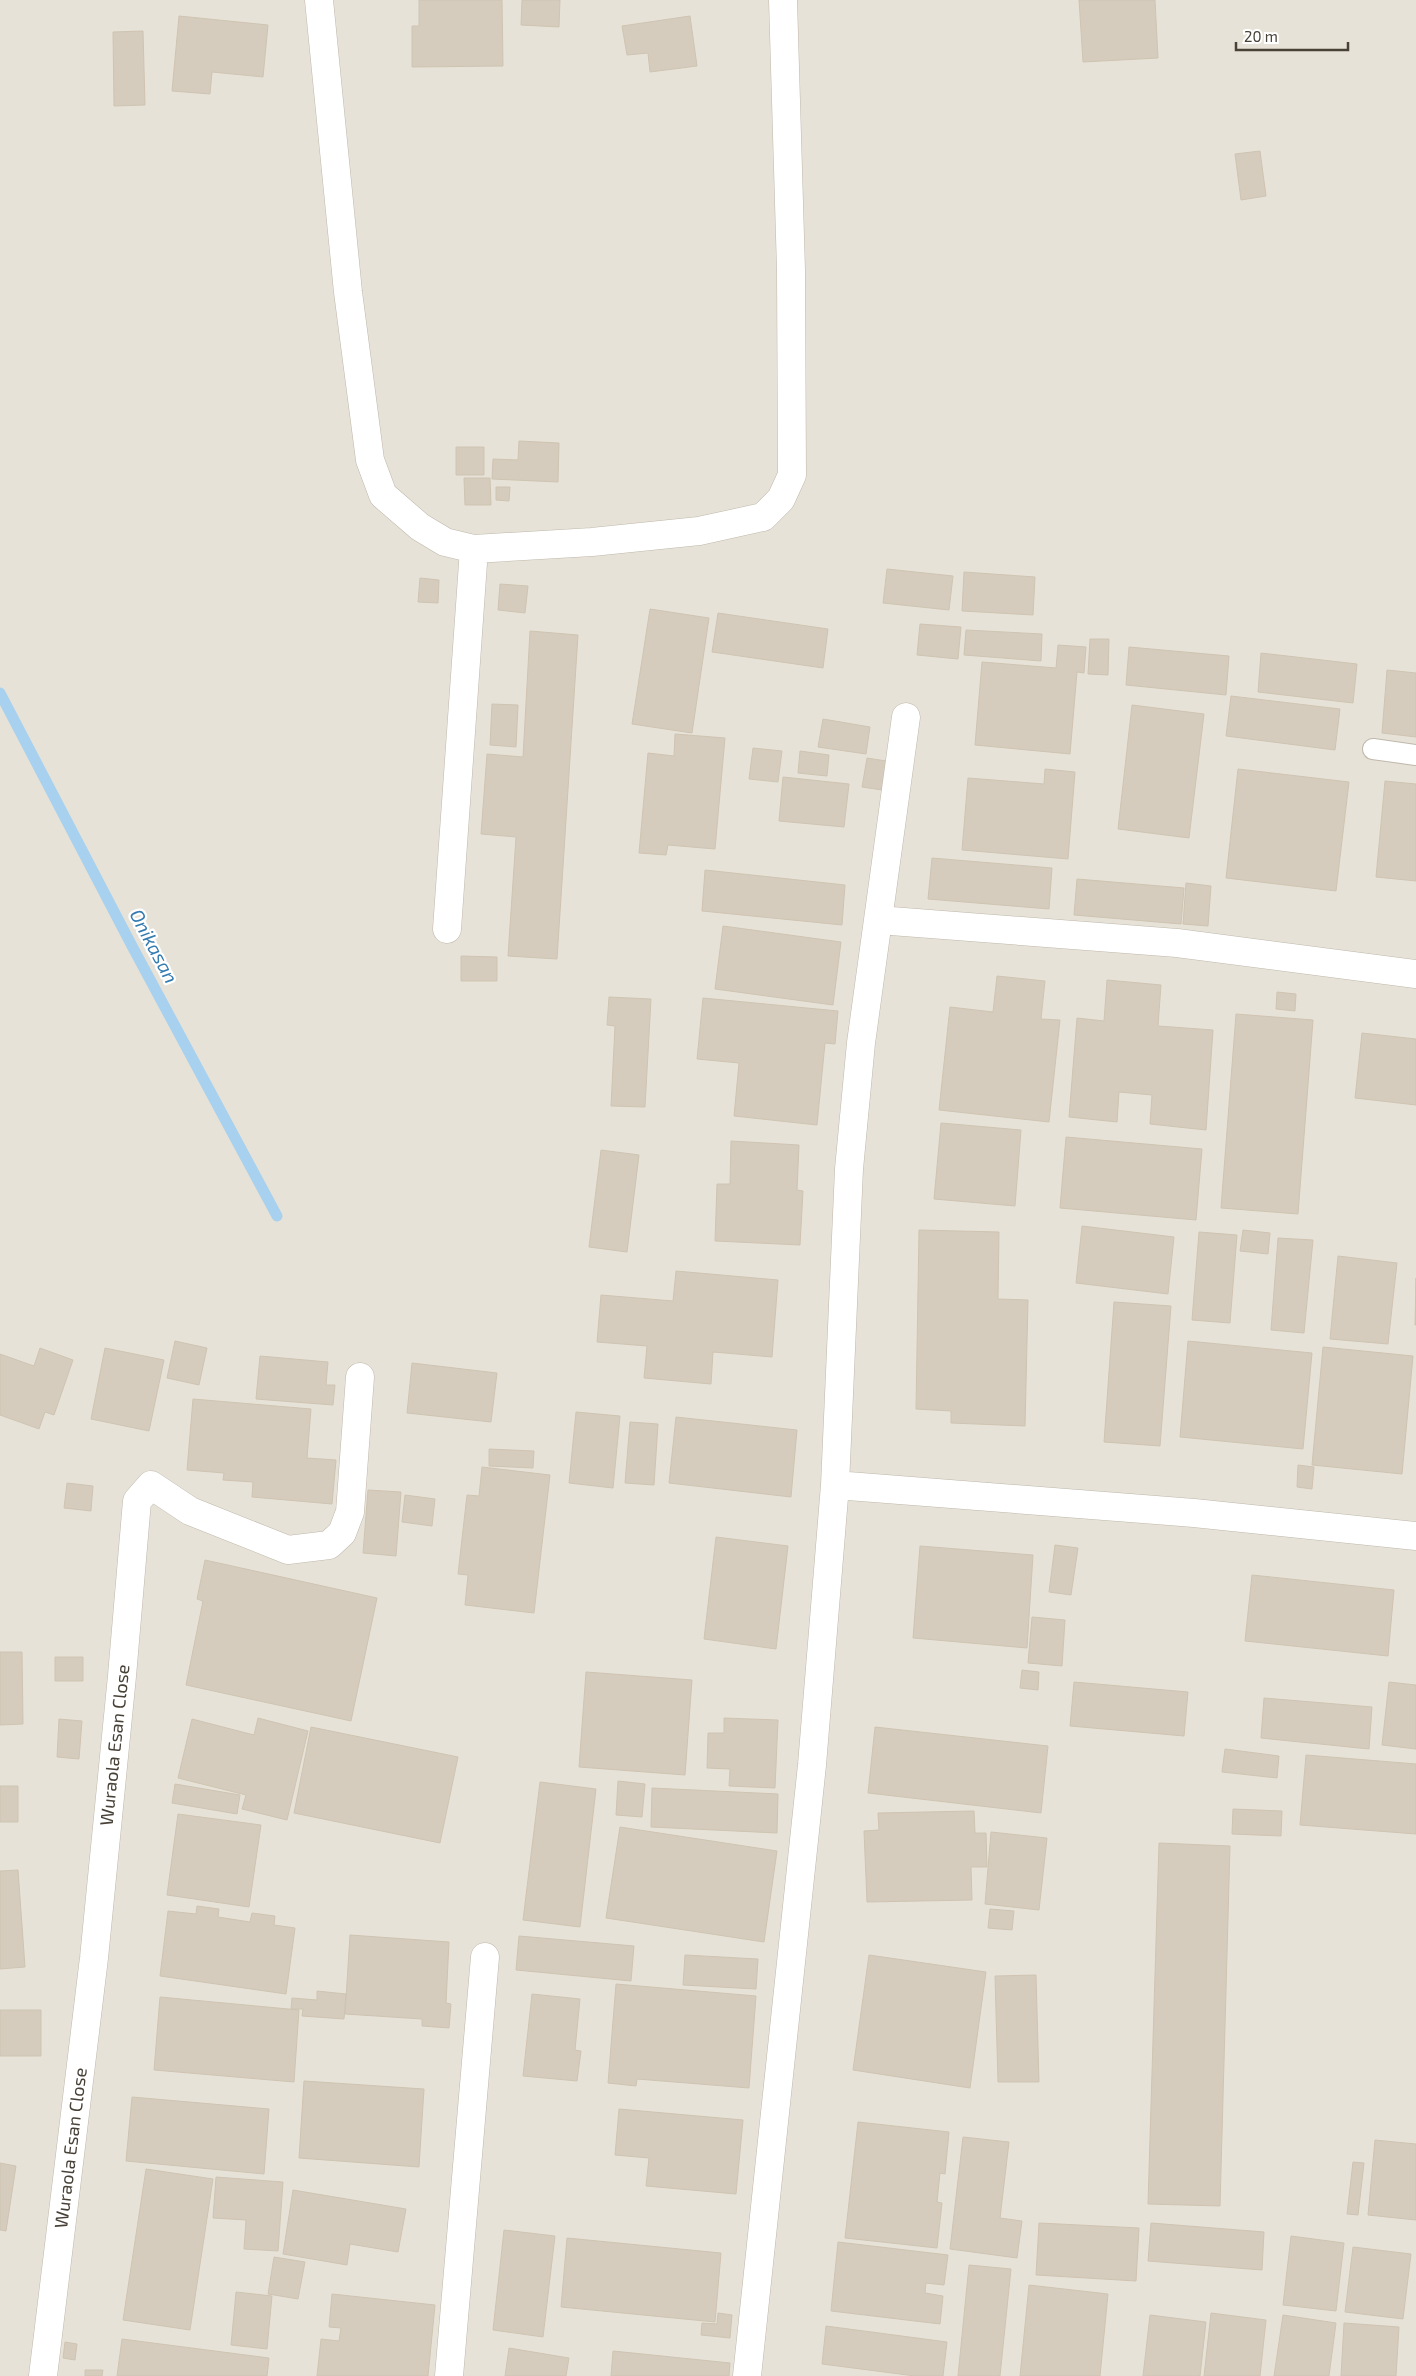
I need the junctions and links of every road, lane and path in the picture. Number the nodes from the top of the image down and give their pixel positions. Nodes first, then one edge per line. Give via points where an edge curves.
1 (319, 0) edge
2 (783, 0) edge
3 (474, 548) junction
4 (906, 717) dead end
5 (1373, 749) dead end
6 (1416, 754) edge
7 (878, 920) junction
8 (446, 929) dead end
9 (1416, 974) edge
10 (360, 1377) dead end
11 (835, 1485) junction
12 (1416, 1536) edge
13 (485, 1957) dead end
14 (43, 2376) edge
15 (449, 2376) edge
16 (746, 2376) edge

1 - 3 street via 348,292 370,460 383,495 420,527 446,542
2 - 3 street via 791,270 792,475 781,499 763,517 699,531 592,542
3 - 8 street
4 - 7 street
5 - 6 lane
7 - 9 street via 1177,943
7 - 11 street via 861,1043 849,1169
10 - 14 street, Wuraola Esan Close via 350,1512 342,1533 328,1545 288,1550 190,1511 151,1485 137,1501 94,1958
11 - 12 street via 1194,1513
11 - 16 street via 812,1765
13 - 15 street

